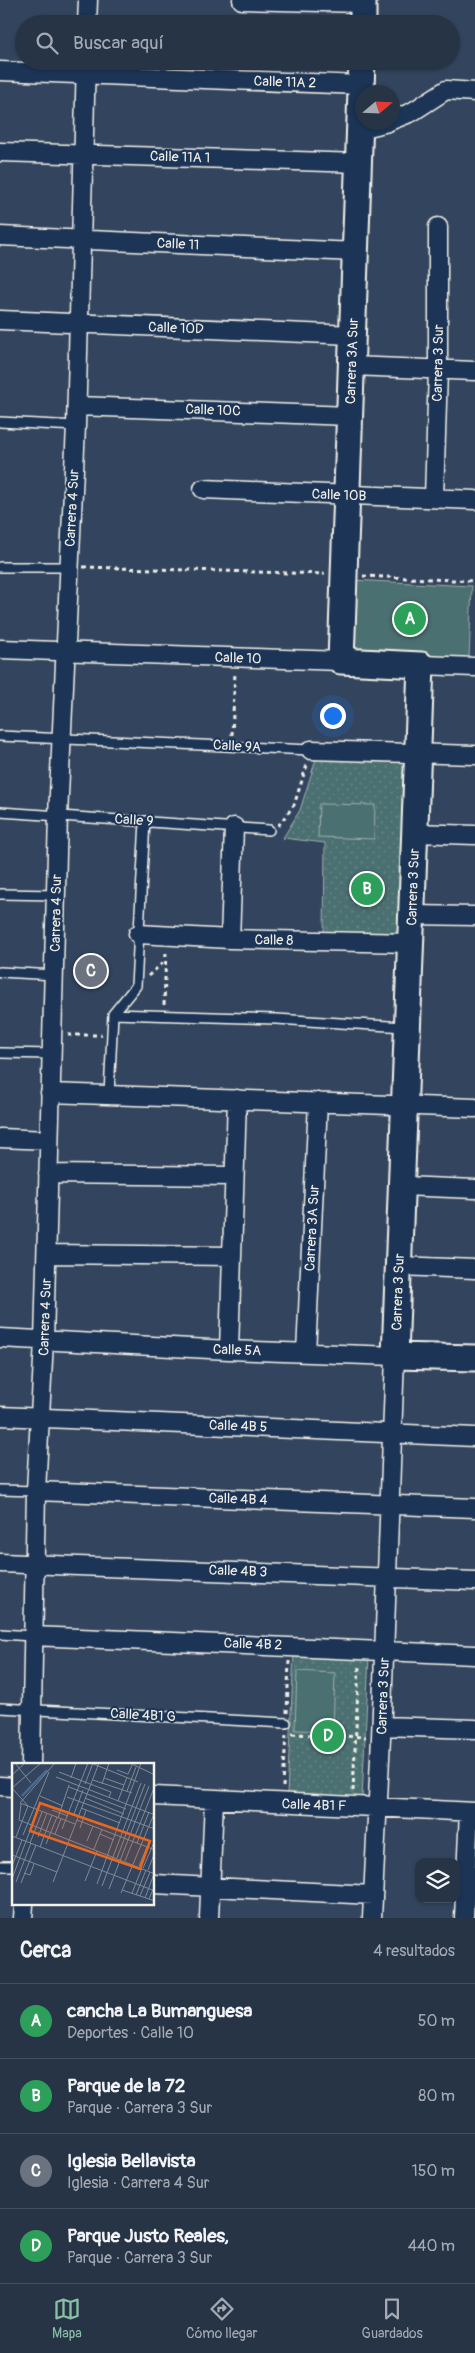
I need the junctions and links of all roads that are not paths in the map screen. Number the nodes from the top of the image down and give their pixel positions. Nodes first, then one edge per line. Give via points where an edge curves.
1 (88, 0) edge
2 (242, 0) edge
3 (363, 9) edge
4 (87, 15) edge
5 (22, 70) edge
6 (86, 70) edge
7 (224, 70) edge
8 (0, 71) edge
9 (361, 73) edge
10 (475, 92) edge
11 (400, 117) edge
12 (360, 130) edge
13 (0, 152) edge
14 (82, 154) junction
15 (360, 162) junction
16 (438, 227) dead end
17 (0, 236) edge
18 (82, 239) junction
19 (356, 252) junction
20 (0, 320) edge
21 (80, 324) junction
22 (353, 335) junction
23 (352, 366) junction
24 (438, 370) junction
25 (475, 371) edge
26 (77, 406) junction
27 (350, 416) junction
28 (0, 422) edge
29 (76, 426) junction
30 (203, 489) dead end
31 (347, 495) junction
32 (434, 498) junction
33 (475, 500) edge
34 (0, 567) edge
35 (69, 567) junction
36 (0, 649) edge
37 (66, 652) junction
38 (341, 661) junction
39 (421, 665) junction
40 (475, 667) edge
41 (0, 736) edge
42 (61, 739) junction
43 (311, 750) joint
44 (418, 753) junction
45 (475, 755) edge
46 (0, 812) edge
47 (58, 816) junction
48 (145, 820) junction
49 (234, 827) junction
50 (269, 830) road end
51 (415, 832) junction
52 (475, 835) edge
53 (0, 894) edge
54 (57, 895) junction
55 (411, 915) junction
56 (475, 916) edge
57 (138, 934) junction
58 (230, 940) junction
59 (410, 943) junction
60 (0, 972) edge
61 (54, 975) junction
62 (113, 1014) junction
63 (408, 1027) junction
64 (0, 1053) edge
65 (52, 1054) junction
66 (50, 1093) junction
67 (109, 1094) junction
68 (236, 1098) junction
69 (318, 1102) junction
70 (405, 1105) junction
71 (475, 1108) edge
72 (0, 1138) edge
73 (48, 1140) junction
74 (48, 1174) junction
75 (233, 1176) junction
76 (402, 1186) junction
77 (475, 1190) edge
78 (47, 1254) junction
79 (232, 1256) junction
80 (399, 1266) junction
81 (475, 1269) edge
82 (0, 1338) edge
83 (44, 1340) junction
84 (229, 1350) junction
85 (306, 1352) junction
86 (395, 1356) junction
87 (475, 1358) edge
88 (0, 1416) edge
89 (40, 1418) junction
90 (392, 1432) junction
91 (475, 1437) edge
92 (0, 1490) edge
93 (36, 1491) junction
94 (390, 1505) junction
95 (475, 1508) edge
96 (0, 1562) edge
97 (34, 1564) junction
98 (387, 1577) junction
99 (475, 1581) edge
100 (0, 1634) edge
101 (32, 1636) junction
102 (384, 1651) junction
103 (475, 1654) edge
104 (0, 1708) edge
105 (32, 1709) junction
106 (286, 1723) dead end
107 (475, 1729) edge
108 (382, 1732) junction
109 (31, 1763) edge
110 (155, 1796) edge
111 (214, 1800) junction
112 (378, 1807) junction
113 (472, 1812) edge
114 (155, 1884) edge
115 (210, 1887) junction
116 (373, 1895) junction
117 (209, 1918) edge
118 (372, 1918) edge
119 (464, 1918) edge

1 - 4 street
2 - 3 street
5 - 8 street, Calle 11A 2
6 - 14 street, Carrera 4 Sur
7 - 9 street, Calle 11A 2
10 - 11 street via 446,90
12 - 15 street, Carrera 3A Sur
13 - 14 street, Calle 11A 1
14 - 15 street, Calle 11A 1
14 - 18 street, Carrera 4 Sur
15 - 19 street, Carrera 3A Sur
16 - 24 street, Carrera 3 Sur
17 - 18 street, Calle 11
18 - 19 street, Calle 11
18 - 21 street, Carrera 4 Sur
19 - 22 street, Carrera 3A Sur
20 - 21 street, Calle 10D
21 - 22 street, Calle 10D
21 - 26 street, Carrera 4 Sur
22 - 23 street, Carrera 3A Sur
23 - 24 street
23 - 27 street, Carrera 3A Sur
24 - 25 street
24 - 32 street, Carrera 3 Sur
26 - 27 street, Calle 10C
26 - 29 street, Carrera 4 Sur
27 - 31 street, Carrera 3A Sur
28 - 29 lane
29 - 35 street, Carrera 4 Sur
30 - 31 street, Calle 10B
31 - 32 street, Calle 10B
31 - 38 street, Carrera 3A Sur
32 - 33 street, Calle 10B
34 - 35 lane
35 - 37 street, Carrera 4 Sur
36 - 37 street, Calle 10
37 - 38 street, Calle 10
37 - 42 street, Carrera 4 Sur
38 - 39 street, Calle 10
39 - 40 street, Calle 10
39 - 44 street, Carrera 3 Sur
41 - 42 lane, Calle 9A
42 - 43 lane, Calle 9A
42 - 47 street, Carrera 4 Sur
43 - 44 street, Calle 9A
44 - 45 street, Calle 9A
44 - 51 street, Carrera 3 Sur
46 - 47 lane, Calle 9
47 - 48 lane, Calle 9
47 - 54 street, Carrera 4 Sur
48 - 49 lane, Calle 9
48 - 57 lane
49 - 50 lane, Calle 9
49 - 58 street
51 - 52 street
51 - 55 street, Carrera 3 Sur
53 - 54 lane
54 - 61 street, Carrera 4 Sur
55 - 56 street
55 - 59 street, Carrera 3 Sur
57 - 58 street, Calle 8
57 - 62 lane via 136,986
58 - 59 street, Calle 8
59 - 63 street, Carrera 3 Sur
60 - 61 lane
61 - 65 street, Carrera 4 Sur
62 - 63 lane
62 - 67 lane
63 - 70 street, Carrera 3 Sur
64 - 65 lane
65 - 66 street, Carrera 4 Sur
66 - 67 street
66 - 73 street, Carrera 4 Sur
67 - 68 street
68 - 69 street
68 - 75 street
69 - 70 street
69 - 85 street, Carrera 3A Sur
70 - 71 street
70 - 76 street, Carrera 3 Sur
72 - 73 street
73 - 74 street, Carrera 4 Sur
74 - 75 street
74 - 78 street, Carrera 4 Sur
75 - 79 street
76 - 77 street
76 - 80 street, Carrera 3 Sur
78 - 79 street
78 - 83 street, Carrera 4 Sur
79 - 84 street
80 - 81 street
80 - 86 street, Carrera 3 Sur
82 - 83 street, Calle 5A
83 - 84 street, Calle 5A
83 - 89 street, Carrera 4 Sur
84 - 85 street, Calle 5A
85 - 86 street, Calle 5A
86 - 87 street, Calle 5A
86 - 90 street, Carrera 3 Sur
88 - 89 street, Calle 4B 5
89 - 90 street, Calle 4B 5
89 - 93 street, Carrera 4 Sur
90 - 91 street, Calle 4B 5
90 - 94 street, Carrera 3 Sur
92 - 93 lane, Calle 4B 4
93 - 94 street, Calle 4B 4
93 - 97 street, Carrera 4 Sur
94 - 95 street, Calle 4B 4
94 - 98 street, Carrera 3 Sur
96 - 97 street, Calle 4B 3
97 - 98 street, Calle 4B 3
97 - 101 street, Carrera 4 Sur
98 - 99 street, Calle 4B 3
98 - 102 street, Carrera 3 Sur
100 - 101 lane
101 - 102 street, Calle 4B 2
101 - 105 street, Carrera 4 Sur
102 - 103 street, Calle 4B 2
102 - 108 street, Carrera 3 Sur
104 - 105 lane, Calle 4B1 G
105 - 106 lane, Calle 4B1 G
105 - 109 street, Carrera 4 Sur
107 - 108 street
108 - 112 street, Carrera 3 Sur
110 - 111 street, Calle 4B1 F
111 - 112 street, Calle 4B1 F
111 - 115 street
112 - 113 street, Calle 4B1 F
112 - 116 street, Carrera 3 Sur
113 - 119 street
114 - 115 street
115 - 116 street
115 - 117 street
116 - 118 street, Carrera 3 Sur

